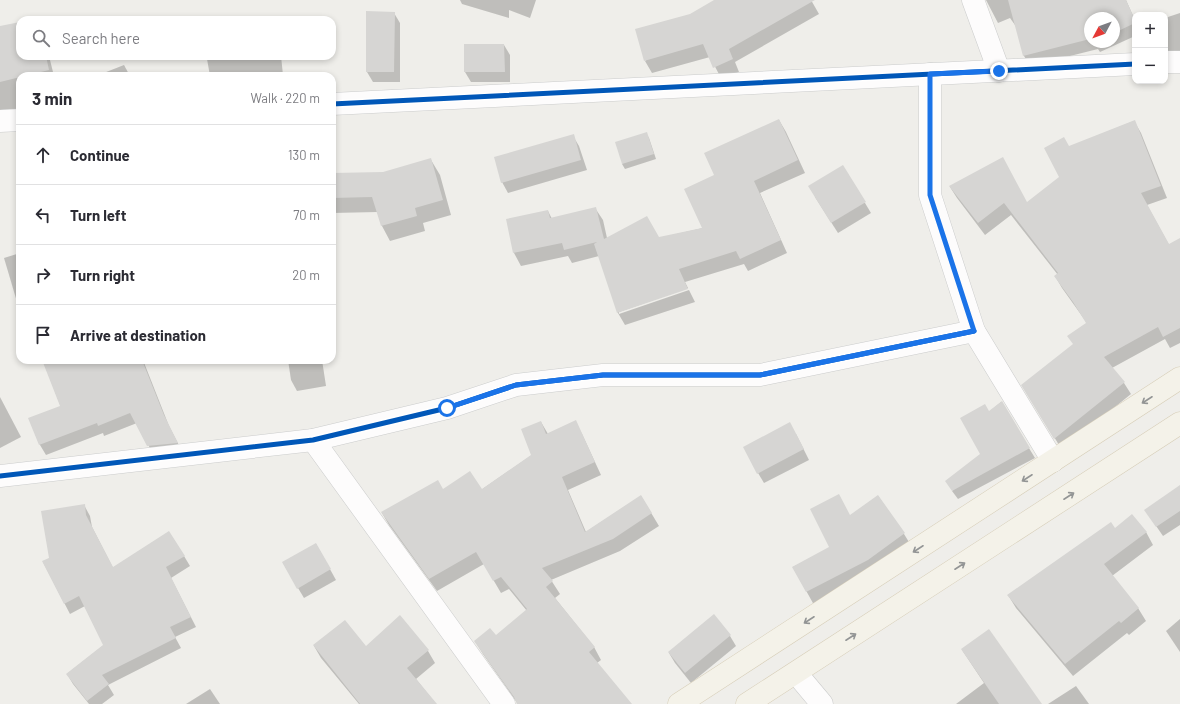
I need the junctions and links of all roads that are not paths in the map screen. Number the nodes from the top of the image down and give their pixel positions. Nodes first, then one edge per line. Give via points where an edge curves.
1 (973, 0) edge
2 (1168, 62) edge
3 (1180, 62) edge
4 (1132, 64) edge
5 (999, 71) junction
6 (930, 74) junction
7 (336, 104) edge
8 (16, 120) edge
9 (0, 121) edge
10 (974, 331) junction
11 (1180, 378) edge
12 (1180, 424) edge
13 (313, 440) junction
14 (1053, 461) junction
15 (0, 476) edge
16 (796, 673) junction
17 (504, 704) edge
18 (679, 704) edge
19 (747, 704) edge
20 (822, 704) edge

1 - 5 street
2 - 3 street
4 - 5 street
5 - 6 street
6 - 7 street
6 - 10 street via 930,195
8 - 9 street
10 - 13 street via 760,375 603,375 516,385 447,408
10 - 14 street
11 -> 14 main road
16 -> 12 main road
13 - 15 street
13 - 17 street
14 -> 18 main road
16 - 19 main road
16 - 20 street

